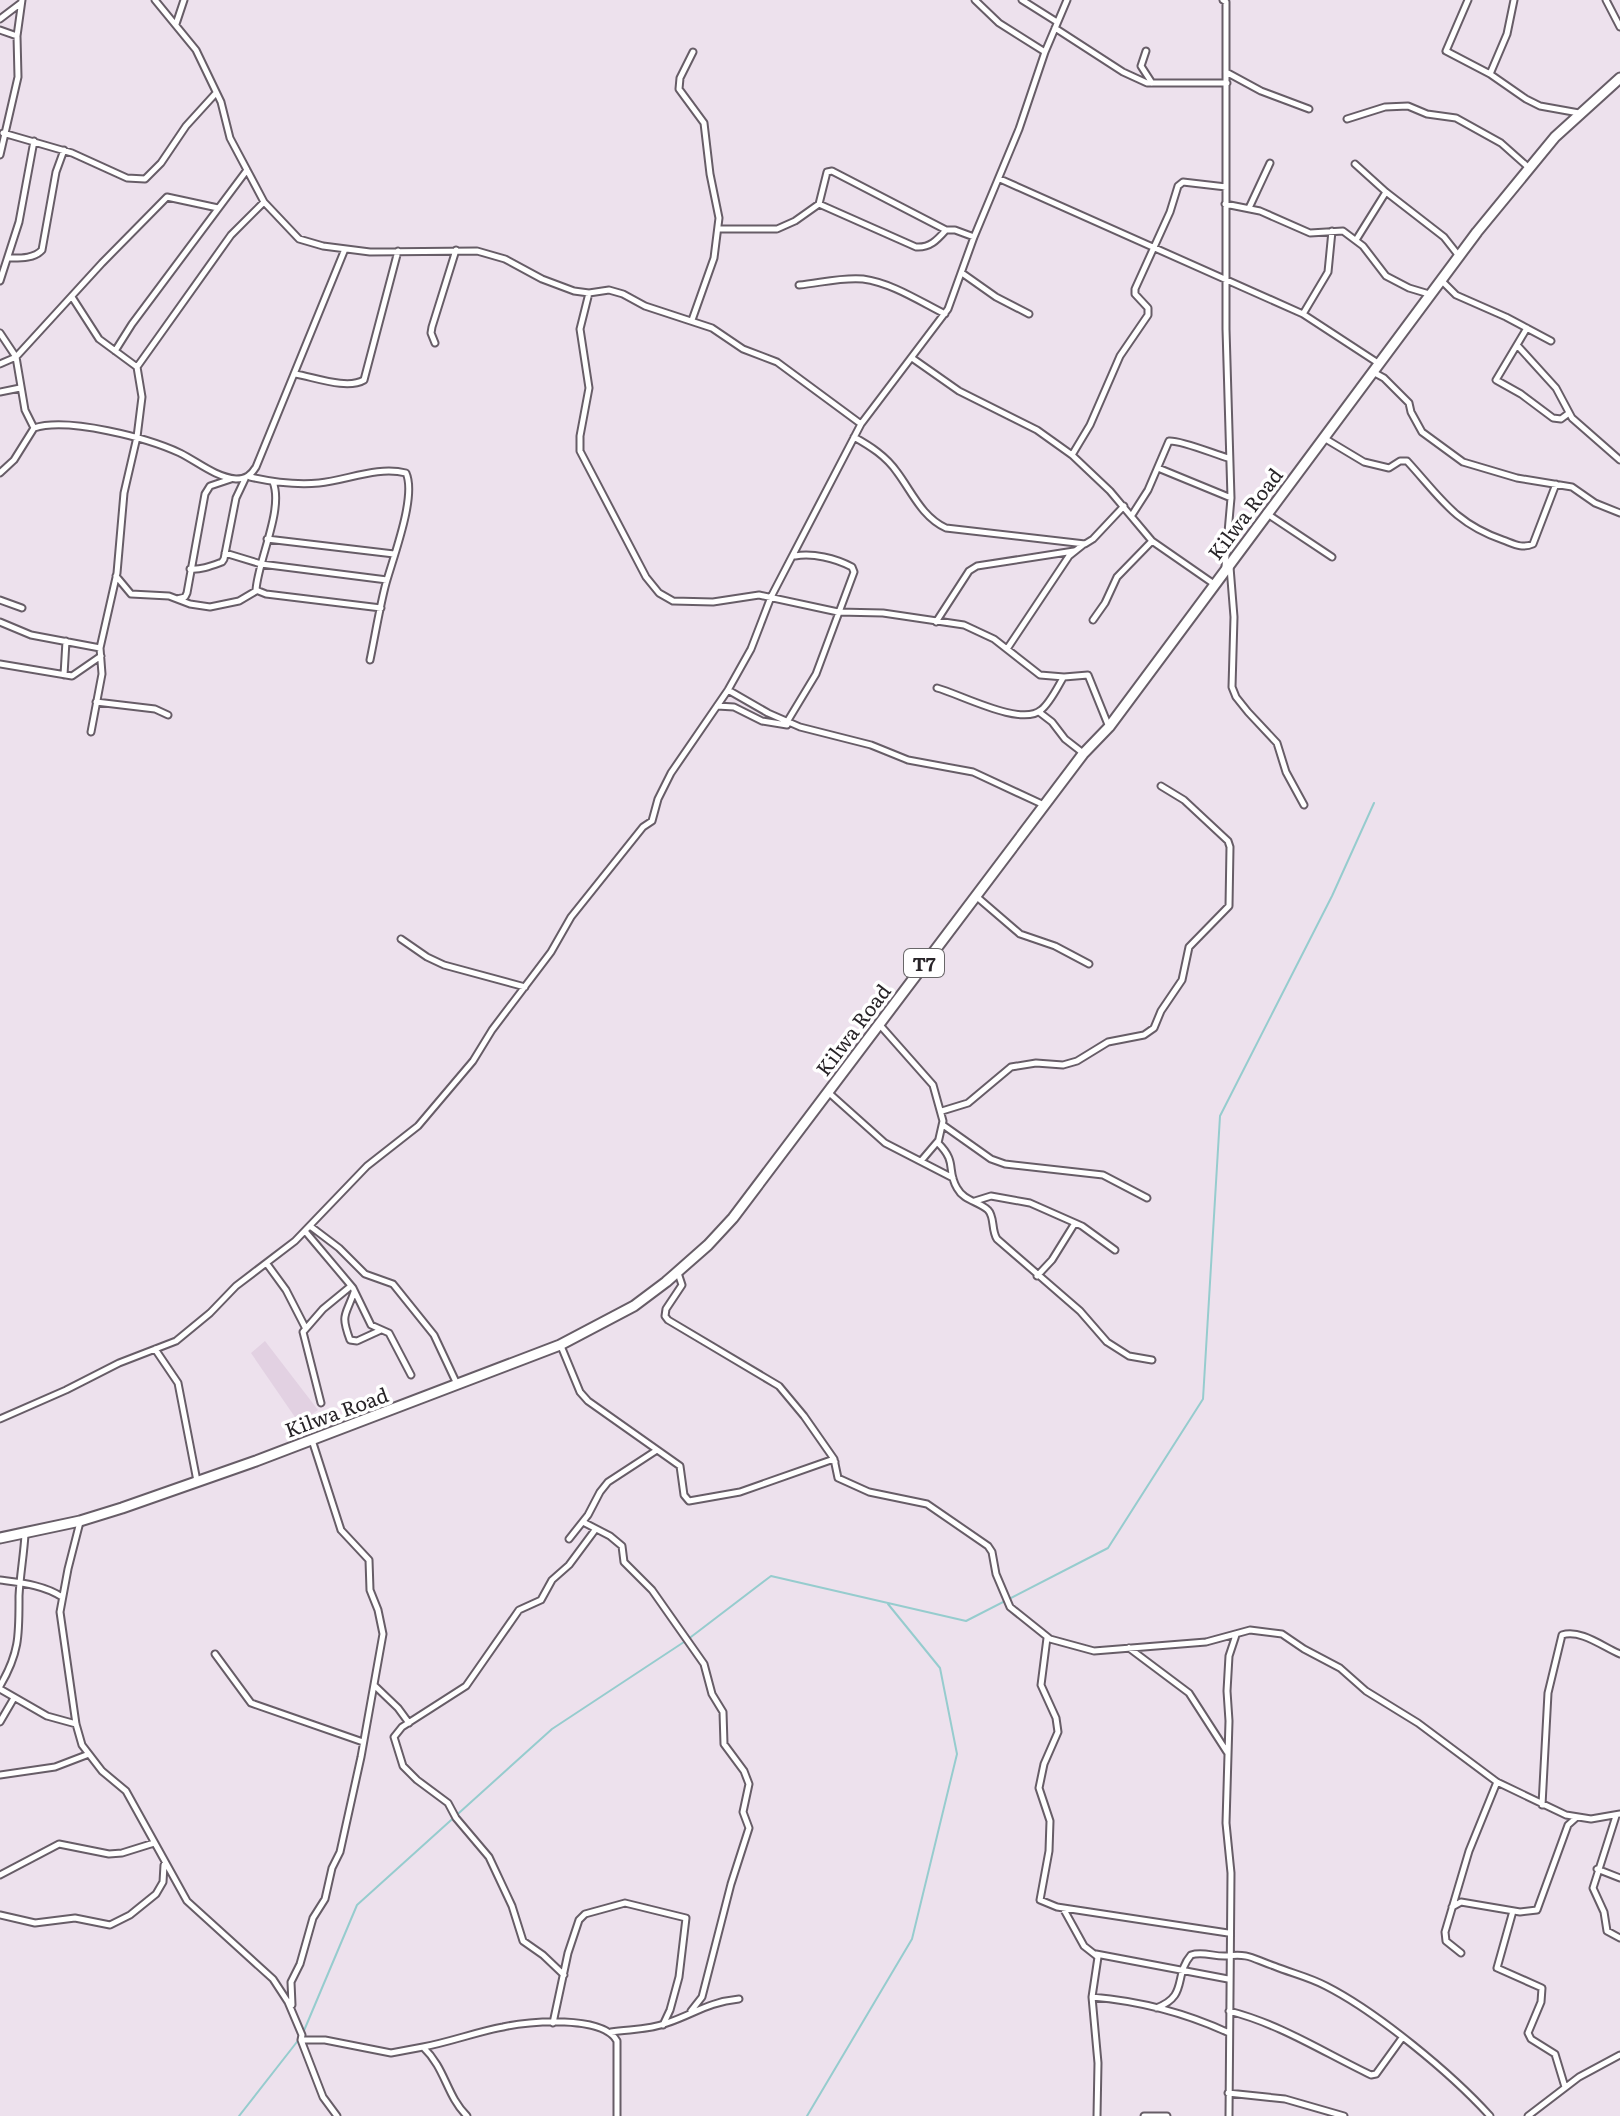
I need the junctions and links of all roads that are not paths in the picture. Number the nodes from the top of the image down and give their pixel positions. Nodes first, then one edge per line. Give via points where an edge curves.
1 (155, 0) edge
2 (184, 0) edge
3 (975, 0) edge
4 (1022, 0) edge
5 (1067, 0) edge
6 (1468, 0) edge
7 (1514, 0) edge
8 (1606, 0) edge
9 (22, 1) edge
10 (1225, 1) edge
11 (0, 19) edge
12 (176, 24) junction
13 (1056, 25) junction
14 (1620, 27) edge
15 (0, 30) edge
16 (17, 36) junction
17 (1146, 51) dead end
18 (693, 52) dead end
19 (1045, 52) junction
20 (1226, 72) junction
21 (1490, 74) junction
22 (1620, 78) edge
23 (1153, 83) junction
24 (1227, 83) junction
25 (216, 93) junction
26 (1309, 109) dead end
27 (0, 114) edge
28 (1580, 114) junction
29 (8, 116) junction
30 (1347, 119) dead end
31 (3, 133) junction
32 (34, 141) junction
33 (64, 150) junction
34 (0, 155) edge
35 (1270, 163) dead end
36 (1355, 164) dead end
37 (1528, 167) junction
38 (247, 170) junction
39 (1000, 179) junction
40 (1226, 187) junction
41 (1386, 192) junction
42 (264, 202) junction
43 (819, 204) junction
44 (1225, 204) junction
45 (218, 208) junction
46 (1249, 208) junction
47 (718, 229) junction
48 (946, 230) junction
49 (1332, 231) junction
50 (974, 237) junction
51 (1356, 240) junction
52 (1154, 247) junction
53 (345, 249) junction
54 (456, 250) junction
55 (398, 251) junction
56 (1459, 257) junction
57 (7, 258) junction
58 (962, 273) junction
59 (1226, 280) junction
60 (1442, 280) junction
61 (0, 281) edge
62 (799, 285) dead end
63 (589, 293) junction
64 (1430, 295) junction
65 (72, 297) junction
66 (945, 314) junction
67 (1029, 314) dead end
68 (1303, 314) junction
69 (692, 320) junction
70 (1527, 328) junction
71 (0, 334) edge
72 (1551, 341) dead end
73 (435, 343) dead end
74 (1517, 345) junction
75 (115, 351) junction
76 (16, 357) junction
77 (912, 358) junction
78 (0, 364) edge
79 (137, 367) junction
80 (1375, 367) junction
81 (295, 374) junction
82 (20, 388) junction
83 (0, 392) edge
84 (1569, 413) junction
85 (861, 424) junction
86 (34, 428) junction
87 (137, 437) junction
88 (854, 437) junction
89 (1323, 438) junction
90 (1072, 455) junction
91 (1228, 458) junction
92 (1620, 460) edge
93 (1157, 468) junction
94 (0, 473) edge
95 (247, 477) junction
96 (232, 478) junction
97 (273, 482) junction
98 (1556, 484) junction
99 (1231, 498) junction
100 (1124, 506) junction
101 (1266, 513) junction
102 (1620, 513) edge
103 (1132, 515) junction
104 (267, 539) junction
105 (1152, 541) junction
106 (1085, 544) junction
107 (1074, 551) junction
108 (225, 553) junction
109 (394, 554) junction
110 (794, 556) junction
111 (1332, 557) dead end
112 (261, 564) junction
113 (1227, 565) junction
114 (190, 569) junction
115 (116, 575) junction
116 (387, 580) junction
117 (1214, 584) junction
118 (256, 591) junction
119 (771, 597) junction
120 (177, 599) junction
121 (0, 600) edge
122 (22, 608) dead end
123 (381, 608) junction
124 (838, 612) junction
125 (1093, 620) dead end
126 (0, 622) edge
127 (936, 622) junction
128 (66, 641) junction
129 (100, 648) junction
130 (1007, 649) junction
131 (101, 656) junction
132 (370, 660) dead end
133 (0, 664) edge
134 (64, 675) junction
135 (1064, 677) junction
136 (937, 688) dead end
137 (728, 690) junction
138 (96, 702) junction
139 (716, 706) junction
140 (1039, 712) junction
141 (168, 715) dead end
142 (787, 722) junction
143 (1109, 727) junction
144 (91, 732) dead end
145 (816, 733) junction
146 (1083, 754) junction
147 (1161, 786) dead end
148 (1044, 805) junction
149 (1304, 805) dead end
150 (976, 897) junction
151 (401, 939) dead end
152 (1089, 964) dead end
153 (525, 987) junction
154 (878, 1023) junction
155 (827, 1091) junction
156 (942, 1111) junction
157 (943, 1125) junction
158 (938, 1141) junction
159 (921, 1161) junction
160 (953, 1178) junction
161 (1147, 1198) dead end
162 (974, 1202) junction
163 (1075, 1223) junction
164 (310, 1226) junction
165 (305, 1231) junction
166 (1115, 1250) dead end
167 (267, 1264) junction
168 (678, 1272) junction
169 (1037, 1276) junction
170 (352, 1288) junction
171 (305, 1327) junction
172 (381, 1330) junction
173 (560, 1345) junction
174 (155, 1349) junction
175 (1152, 1360) dead end
176 (411, 1375) dead end
177 (457, 1385) junction
178 (321, 1403) dead end
179 (0, 1419) edge
180 (312, 1439) junction
181 (657, 1450) junction
182 (835, 1462) junction
183 (197, 1481) junction
184 (80, 1521) junction
185 (583, 1522) junction
186 (595, 1530) junction
187 (25, 1534) junction
188 (0, 1538) edge
189 (569, 1539) dead end
190 (0, 1580) edge
191 (20, 1582) junction
192 (62, 1597) junction
193 (1237, 1634) junction
194 (1047, 1638) junction
195 (1128, 1648) junction
196 (215, 1654) dead end
197 (1620, 1654) edge
198 (373, 1684) junction
199 (0, 1687) edge
200 (14, 1698) junction
201 (0, 1722) edge
202 (409, 1723) junction
203 (76, 1724) junction
204 (363, 1742) junction
205 (89, 1754) junction
206 (1228, 1754) junction
207 (0, 1775) edge
208 (1497, 1782) junction
209 (1542, 1805) junction
210 (1618, 1814) edge
211 (1577, 1817) junction
212 (1617, 1825) edge
213 (154, 1843) junction
214 (163, 1861) junction
215 (1597, 1869) junction
216 (0, 1875) edge
217 (1620, 1878) edge
218 (1452, 1907) junction
219 (1063, 1908) junction
220 (1513, 1911) junction
221 (0, 1915) edge
222 (1228, 1933) junction
223 (1620, 1938) edge
224 (1461, 1953) dead end
225 (1095, 1954) junction
226 (1228, 1956) junction
227 (1182, 1970) junction
228 (564, 1975) junction
229 (1228, 1979) junction
230 (1092, 1997) junction
231 (739, 1999) dead end
232 (1156, 2008) junction
233 (292, 2010) junction
234 (691, 2011) junction
235 (1229, 2011) junction
236 (553, 2023) junction
237 (663, 2025) junction
238 (610, 2032) junction
239 (1229, 2033) junction
240 (1402, 2038) junction
241 (301, 2040) junction
242 (423, 2047) junction
243 (1620, 2055) edge
244 (1565, 2087) junction
245 (1228, 2093) junction
246 (1323, 2112) edge
247 (463, 2114) edge
248 (337, 2116) edge
249 (617, 2116) edge
250 (1097, 2116) edge
251 (1144, 2116) edge
252 (1167, 2116) edge
253 (1229, 2116) edge
254 (1344, 2116) edge
255 (1490, 2116) edge
256 (1528, 2116) edge

1 - 12 street
2 - 12 street
3 - 19 street via 999,23
4 - 13 street
5 - 13 street
6 - 21 street via 1446,49
7 - 21 street
8 - 14 street
9 - 11 street
9 - 16 street
10 - 20 street
12 - 25 street via 196,50
13 - 19 street
13 - 23 street via 1123,72
15 - 16 street
16 - 29 street via 18,77
17 - 23 street via 1141,66
18 - 47 street via 679,89 704,123
19 - 39 street
20 - 24 street
20 - 26 street
21 - 28 street via 1540,106
22 - 28 highway, Kilwa Road / T7
23 - 24 street
24 - 40 street
25 - 33 street via 145,179 127,178
25 - 38 street
27 - 29 street
28 - 37 highway, Kilwa Road / T7
29 - 31 street
30 - 37 street via 1408,106 1456,118 1501,143
31 - 32 street
31 - 34 street
32 - 33 street
32 - 57 street
33 - 57 street via 42,250
35 - 46 street
36 - 41 street
37 - 56 highway, Kilwa Road / T7
38 - 42 street
38 - 45 street
39 - 50 street
39 - 52 street
40 - 44 street
40 - 52 street via 1180,183
41 - 51 street
41 - 56 street via 1444,237
42 - 53 street via 303,242
42 - 79 street via 231,235
43 - 47 street via 777,229
43 - 48 street via 916,247 932,244
43 - 48 street via 825,177 832,171
44 - 46 street
44 - 59 street
45 - 65 street via 167,197
45 - 75 street
46 - 49 street via 1310,233
47 - 69 street via 714,258
48 - 50 street
49 - 51 street
49 - 68 street via 1328,272
50 - 58 street
51 - 64 street via 1386,276
52 - 59 street
52 - 90 street via 1135,289 1148,315 1120,356
53 - 55 street
53 - 81 street
54 - 55 street
54 - 63 street via 488,253 559,286
54 - 73 street via 432,327
55 - 81 street via 364,380 358,384
56 - 60 highway, Kilwa Road / T7
57 - 61 street
58 - 66 street
58 - 67 street
59 - 68 street
59 - 91 street
60 - 64 highway, Kilwa Road / T7
60 - 70 street via 1456,295
62 - 66 street via 863,279
63 - 69 street via 609,290
63 - 119 street via 580,329 589,388 580,451 646,577 673,601
64 - 80 highway, Kilwa Road / T7
65 - 75 street via 99,339
65 - 76 street
66 - 77 street
68 - 80 street
69 - 85 street via 777,362
70 - 72 street
70 - 74 street
71 - 76 street
74 - 84 street via 1556,388
74 - 84 street via 1497,381 1553,418
75 - 79 street
76 - 78 street
76 - 82 street
77 - 85 street
77 - 90 street
79 - 87 street via 142,397
80 - 89 highway, Kilwa Road / T7
80 - 98 street via 1409,403 1422,432 1463,462
81 - 95 street
82 - 83 street
82 - 86 street
84 - 92 street
85 - 88 street
86 - 87 street via 71,426
86 - 94 street
87 - 96 street
87 - 115 street via 124,493
88 - 106 street via 887,460 938,524
88 - 110 street
89 - 98 street via 1364,462 1389,468 1407,461 1466,524 1522,547 1533,544
89 - 101 highway, Kilwa Road / T7
90 - 100 street
91 - 93 street via 1174,440 1166,442
91 - 99 street
93 - 99 street
93 - 103 street
95 - 96 street
95 - 97 street
95 - 108 street via 236,498
96 - 114 street via 210,486 205,494
97 - 104 street via 276,494
97 - 109 street via 319,483 382,471 406,473 408,500
98 - 102 street
99 - 113 street
100 - 103 street
100 - 106 street
101 - 111 street
101 - 113 highway, Kilwa Road / T7
103 - 105 street
104 - 109 street
104 - 112 street
105 - 117 street
105 - 125 street via 1117,577
106 - 107 street
107 - 127 street via 977,566
107 - 130 street
108 - 112 street
108 - 114 street via 218,564
109 - 116 street
110 - 119 street
110 - 124 street via 811,555 852,567
112 - 116 street
112 - 118 street
113 - 117 highway, Kilwa Road / T7
113 - 149 street via 1234,617 1232,687 1277,743
114 - 120 street via 187,595
115 - 120 street via 131,594
115 - 129 street
116 - 123 street
117 - 143 highway, Kilwa Road / T7
118 - 120 street via 211,607
118 - 123 street
119 - 124 street
119 - 137 street
121 - 122 street
123 - 132 street
124 - 127 street
124 - 142 street via 816,674
126 - 128 street
127 - 130 street via 975,629
128 - 129 street
128 - 134 street
129 - 131 street
130 - 135 street via 1040,675
131 - 134 street via 76,675
131 - 138 street
133 - 134 street
135 - 140 street
135 - 143 street via 1090,677
136 - 140 street via 1005,712
137 - 139 street
137 - 142 street
138 - 141 street
138 - 144 street
139 - 145 street
139 - 153 street via 671,773 652,821 571,917
140 - 146 street
142 - 145 street
143 - 146 highway, Kilwa Road / T7
145 - 148 street via 908,760 973,772
146 - 148 highway, Kilwa Road / T7
147 - 156 street via 1228,841 1231,893 1226,910 1189,947 1182,980 1154,1028 1108,1042 1067,1064 1011,1067 968,1103
148 - 150 highway, Kilwa Road / T7
150 - 152 street via 1020,934
150 - 154 highway, Kilwa Road / T7
151 - 153 street via 444,965
153 - 164 street via 418,1126 374,1159
154 - 155 highway, Kilwa Road / T7
154 - 156 street via 933,1085
155 - 159 street via 885,1143
155 - 168 highway, Kilwa Road / T7 via 733,1218
156 - 157 street
157 - 158 street
157 - 161 street via 1005,1164 1103,1175
158 - 159 street
158 - 160 street via 951,1157
159 - 160 street
160 - 162 street via 960,1193
162 - 163 street via 991,1196 1028,1202
162 - 169 street via 991,1213 997,1239
163 - 166 street
163 - 169 street
164 - 165 street
164 - 177 street via 365,1274 393,1284 434,1335
165 - 167 street
165 - 170 street
167 - 171 street
167 - 174 street via 183,1337
168 - 173 highway, Kilwa Road / T7 via 634,1306
168 - 182 street via 682,1285 666,1318 779,1386
169 - 175 street via 1114,1347
170 - 171 street
170 - 172 street via 371,1325
170 - 172 street via 344,1315 351,1341
171 - 178 street via 303,1337
172 - 176 street via 389,1333
173 - 177 highway, Kilwa Road / T7
173 - 181 street via 588,1401
174 - 179 street
174 - 183 street via 178,1383
177 - 180 highway, Kilwa Road / T7
180 - 183 highway, Kilwa Road / T7
180 - 198 street via 341,1530 369,1563 370,1590 383,1634
181 - 182 street via 680,1466 684,1495 694,1502
181 - 185 street via 608,1482
182 - 194 street via 838,1478 869,1492 927,1504 988,1546 1010,1607
183 - 184 highway, Kilwa Road / T7
184 - 187 highway, Kilwa Road / T7
184 - 192 street
185 - 186 street
185 - 189 street
186 - 202 street via 541,1600 519,1610 466,1686
186 - 234 street via 622,1546 624,1562 652,1590 700,1657 723,1712 724,1744 749,1784 743,1812 749,1828 702,1997
187 - 188 highway, Kilwa Road / T7
187 - 191 street
190 - 191 street
191 - 192 street
191 - 199 street via 20,1639
192 - 203 street
193 - 195 street
193 - 206 street via 1228,1676
193 - 208 street via 1282,1634 1322,1656
194 - 195 street via 1087,1651
194 - 219 street via 1041,1685 1058,1732 1039,1788 1050,1821 1040,1900
195 - 206 street via 1189,1693
196 - 204 street via 251,1703
197 - 209 street via 1581,1635 1562,1635 1548,1693
198 - 202 street
198 - 204 street
199 - 200 street
200 - 201 street
200 - 203 street
202 - 228 street via 394,1737 403,1766 451,1806 493,1863 523,1941
203 - 205 street
204 - 233 street via 340,1854 291,1982
205 - 207 street via 55,1767
205 - 213 street via 126,1791
206 - 222 street
208 - 209 street
208 - 218 street
209 - 211 street
210 - 211 street
210 - 212 street
211 - 220 street via 1568,1825 1539,1907 1532,1913
212 - 215 street
213 - 214 street
213 - 216 street via 114,1854 59,1844
214 - 221 street via 163,1882 156,1894 110,1925 75,1918 35,1923
214 - 233 street via 187,1901 260,1966
215 - 217 street
215 - 223 street via 1593,1888 1607,1931
218 - 220 street via 1468,1903
218 - 224 street via 1445,1938
219 - 222 street
219 - 225 street via 1084,1946
220 - 244 street via 1497,1968 1542,1988 1528,2033 1558,2058
222 - 226 street
225 - 227 street
225 - 230 street
226 - 227 street via 1194,1953
226 - 229 street
226 - 240 street via 1243,1954 1327,1987
227 - 229 street
227 - 232 street via 1174,1998
228 - 236 street
228 - 237 street via 579,1920 588,1911 625,1903 684,1916 679,1977
229 - 235 street
230 - 232 street
230 - 250 street
231 - 234 street
232 - 239 street
233 - 241 street
234 - 237 street
235 - 239 street
235 - 240 street via 1279,2027 1371,2075
236 - 238 street
236 - 242 street via 506,2026
237 - 238 street
238 - 249 street via 617,2041
239 - 245 street
240 - 255 street
241 - 242 street via 391,2053
241 - 248 street via 323,2097
242 - 247 street via 439,2064
243 - 244 street
244 - 256 street
245 - 246 street via 1285,2099
245 - 253 street
246 - 254 street
251 - 252 street

